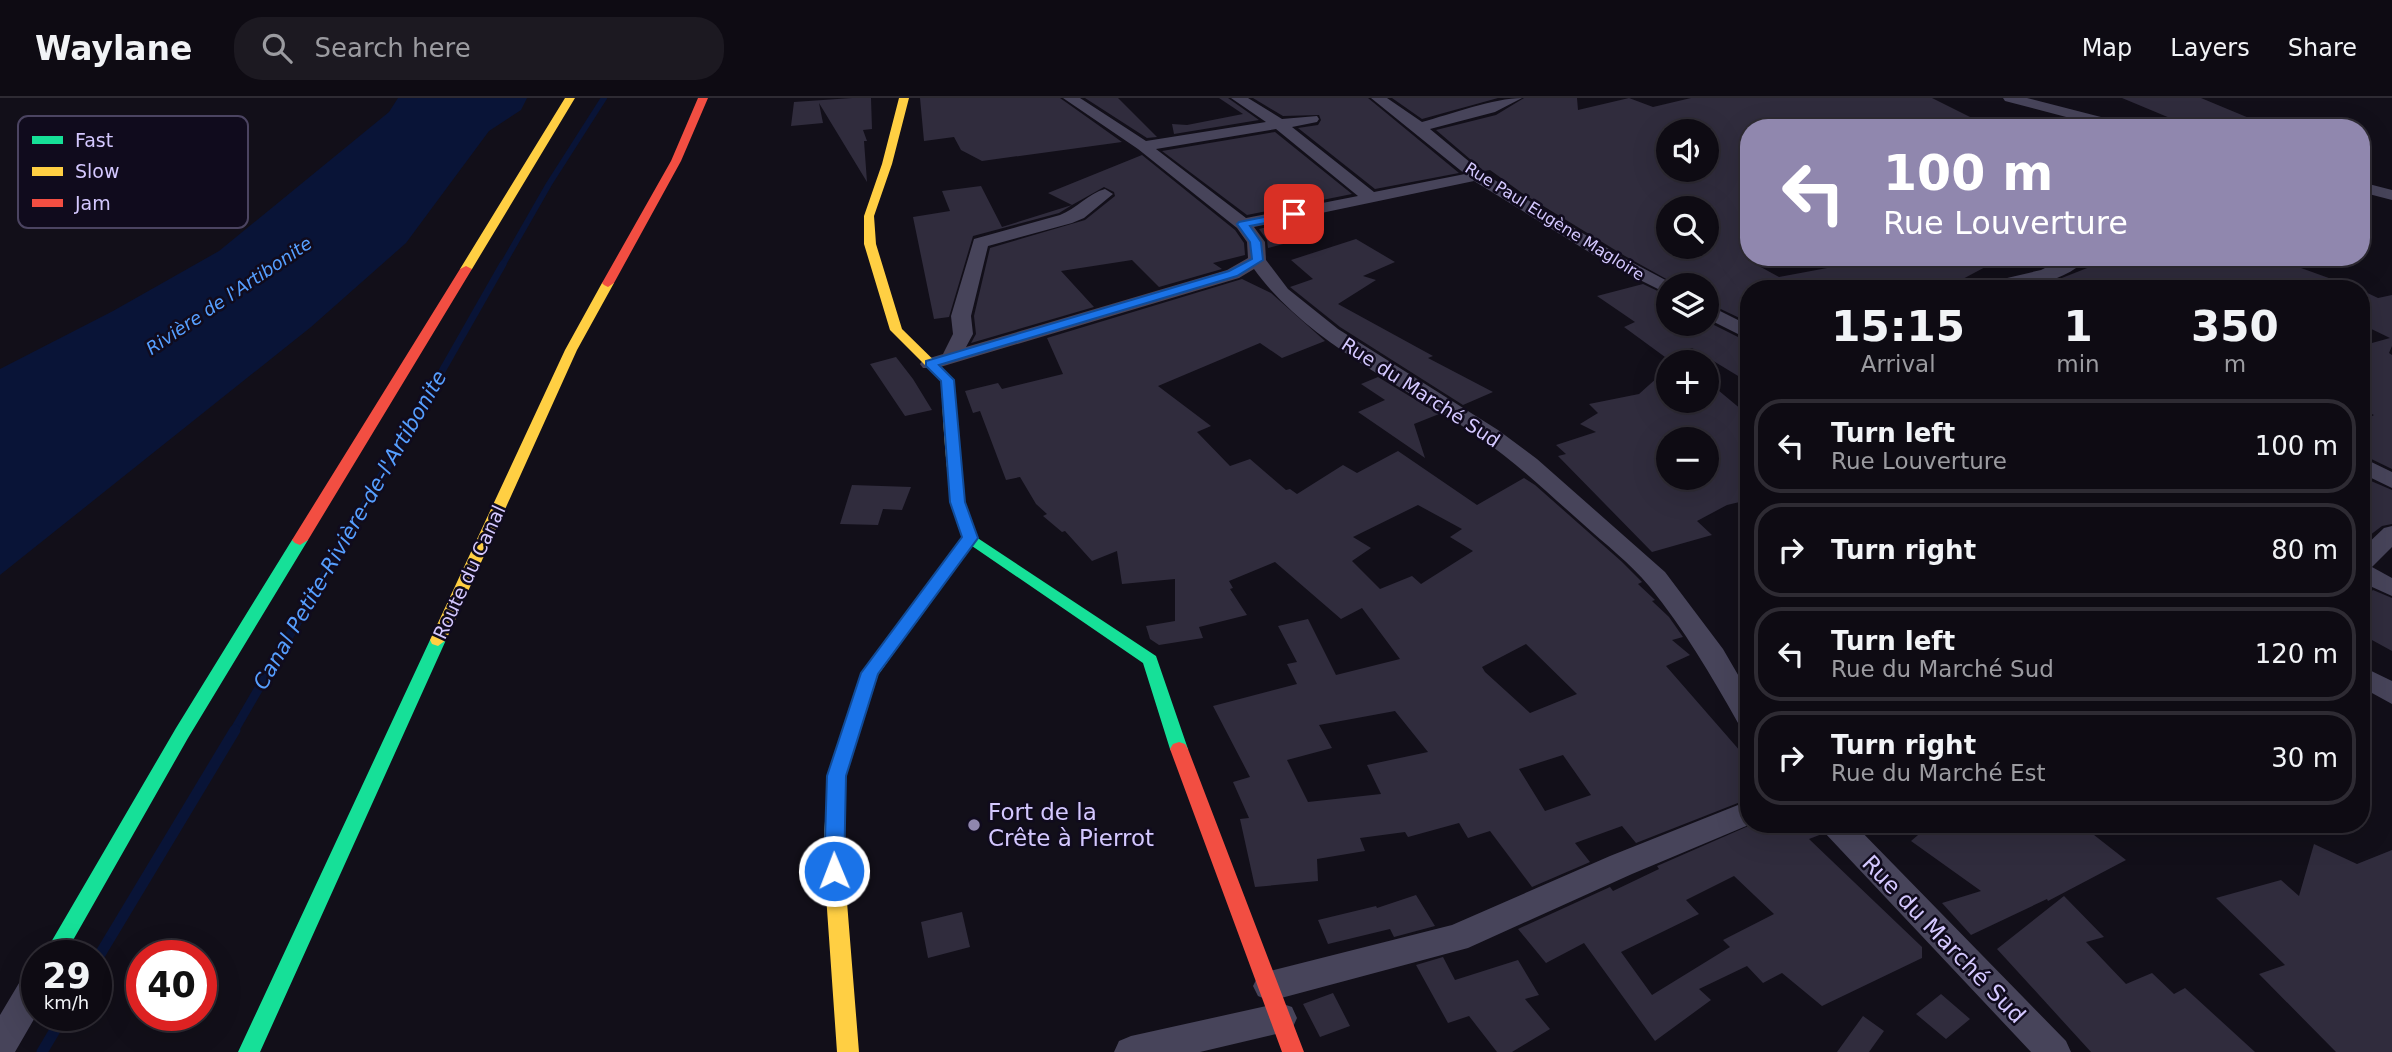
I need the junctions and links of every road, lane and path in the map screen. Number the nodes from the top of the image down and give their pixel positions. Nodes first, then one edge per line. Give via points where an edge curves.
1 (570, 98) edge
2 (704, 98) edge
3 (904, 98) edge
4 (1070, 98) edge
5 (1238, 98) edge
6 (1378, 98) edge
7 (1515, 98) edge
8 (2010, 98) edge
9 (1312, 118) dead end
10 (2092, 119) edge
11 (1278, 123) junction
12 (1419, 127) junction
13 (1143, 146) junction
14 (1476, 176) junction
15 (2370, 189) edge
16 (1105, 194) dead end
17 (2392, 195) edge
18 (1372, 199) junction
19 (1243, 224) junction
20 (1258, 260) junction
21 (2064, 266) edge
22 (2020, 280) edge
23 (1656, 283) edge
24 (1719, 317) edge
25 (1740, 329) edge
26 (951, 357) junction
27 (930, 364) junction
28 (2370, 469) edge
29 (2392, 481) edge
30 (2392, 533) edge
31 (970, 538) junction
32 (2370, 555) edge
33 (2370, 577) edge
34 (2392, 588) edge
35 (2370, 681) edge
36 (2392, 694) edge
37 (1740, 702) edge
38 (1740, 816) edge
39 (1844, 833) edge
40 (62, 940) edge
41 (1270, 986) junction
42 (21, 1010) edge
43 (1280, 1018) junction
44 (0, 1046) edge
45 (249, 1052) edge
46 (848, 1052) edge
47 (1131, 1052) edge
48 (1293, 1052) edge
49 (2054, 1052) edge

1 - 40 street via 182,733
2 - 45 street, Route du Canal via 676,161 571,350
3 - 27 street via 869,216 870,244 896,331
4 - 13 street, Rue du Marché Sud
5 - 11 street
6 - 12 street, Rue Paul Eugène Magloire
7 - 12 street
8 - 10 street
9 - 11 street
11 - 13 street
11 - 18 street
12 - 14 street, Rue Paul Eugène Magloire
13 - 19 street, Rue du Marché Sud
14 - 18 street
14 - 23 street, Rue Paul Eugène Magloire
15 - 17 street
16 - 26 street via 1066,219 980,243 961,316 963,334
18 - 19 street
19 - 20 street, Rue du Marché Sud via 1255,242
20 - 26 street via 1233,274
20 - 37 street, Rue du Marché Sud via 1282,293 1331,333 1490,435 1618,542 1656,578 1714,655
21 - 22 street
24 - 25 street
26 - 27 street
27 - 31 street via 947,380 958,502
28 - 29 street
30 - 32 street
31 - 41 street via 1150,660 1198,806
31 - 46 street via 870,673 837,776 833,852
33 - 34 street
35 - 36 street
38 - 41 street via 1620,864 1457,938
39 - 49 street, Rue du Marché Sud
41 - 43 street
42 - 44 street
43 - 47 street
43 - 48 street

